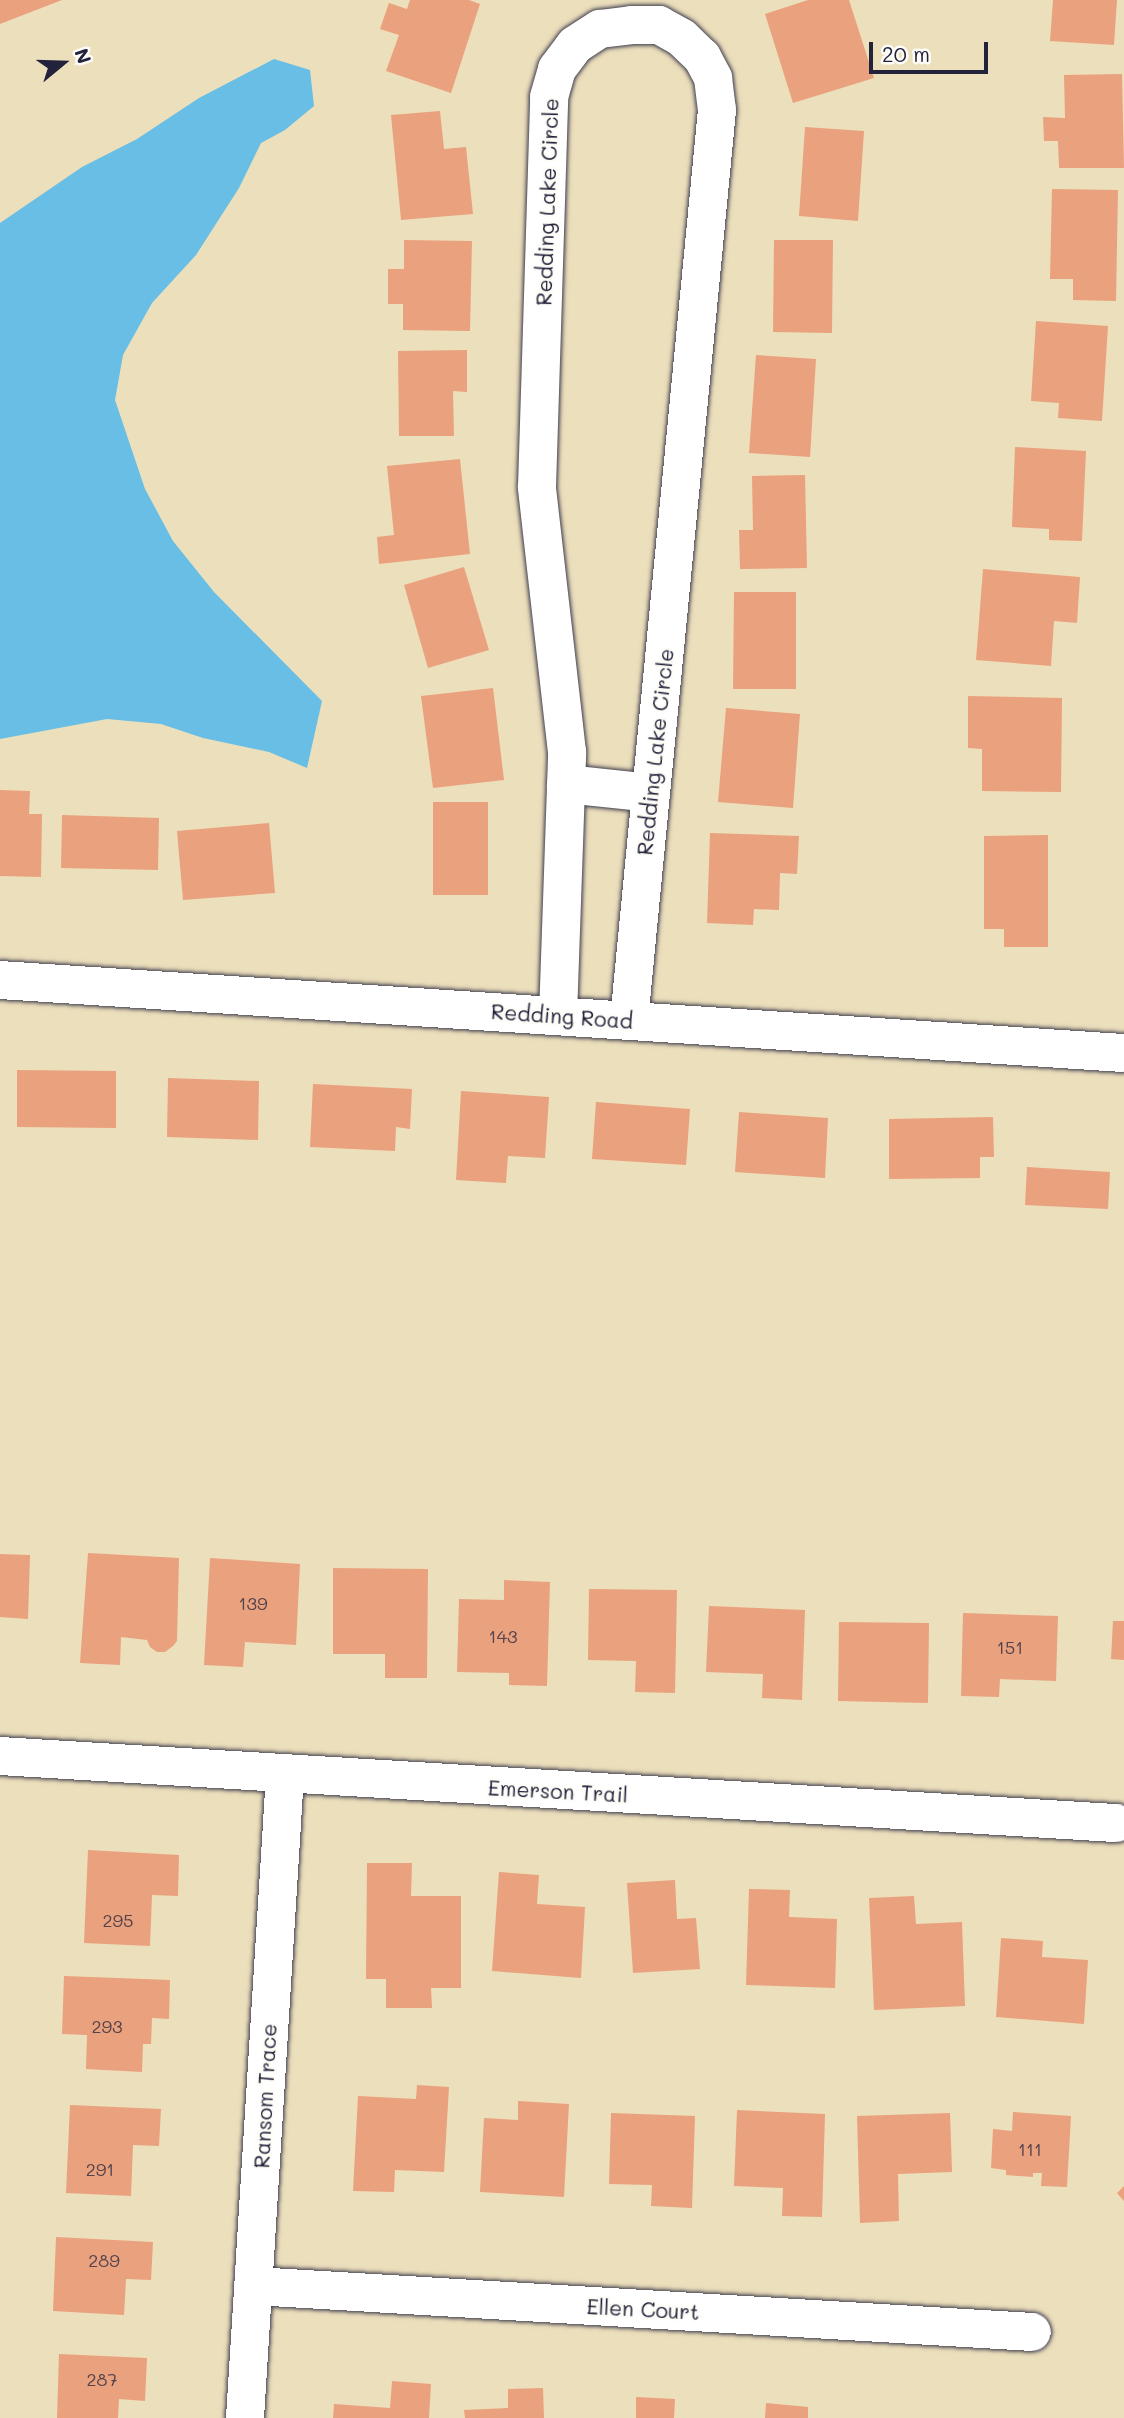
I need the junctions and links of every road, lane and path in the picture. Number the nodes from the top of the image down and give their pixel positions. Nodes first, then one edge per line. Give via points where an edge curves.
1 (566, 784) junction
2 (651, 793) junction
3 (0, 980) edge
4 (558, 1016) junction
5 (629, 1020) junction
6 (1124, 1053) edge
7 (0, 1756) edge
8 (285, 1775) junction
9 (1116, 1824) dead end
10 (254, 2286) junction
11 (1032, 2332) dead end
12 (245, 2418) edge

1 - 2 street
1 - 2 street, Redding Lake Circle via 567,752 537,487 549,97 557,69 575,45 600,29 659,25 702,57 713,78 717,110
1 - 4 street, Redding Lake Circle
2 - 5 street, Redding Lake Circle
3 - 4 street, Redding Road
4 - 5 street, Redding Road
5 - 6 street, Redding Road
7 - 8 street, Emerson Trail
8 - 9 street, Emerson Trail
8 - 10 street, Ransom Trace
10 - 11 street, Ellen Court
10 - 12 street, Ransom Trace

